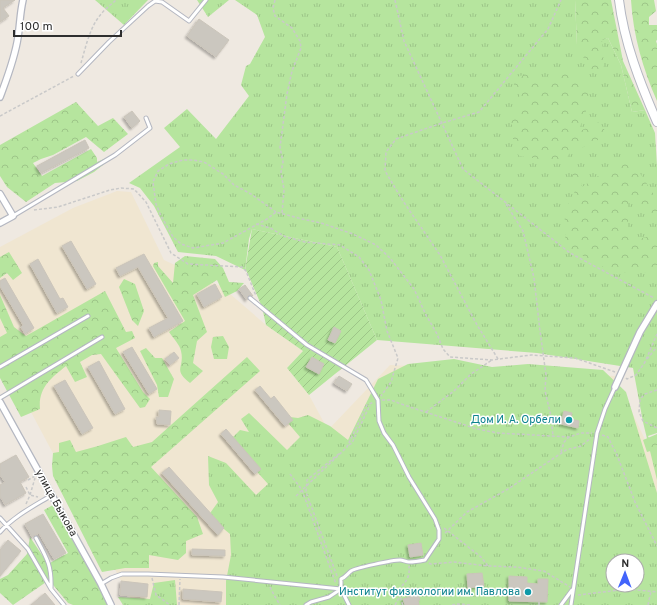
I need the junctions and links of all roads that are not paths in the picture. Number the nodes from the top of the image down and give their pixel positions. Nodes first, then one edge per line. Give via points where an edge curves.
1 (23, 0) edge
2 (206, 0) edge
3 (619, 0) edge
4 (78, 74) road end
5 (0, 97) edge
6 (146, 118) dead end
7 (657, 122) edge
8 (0, 194) edge
9 (13, 216) junction
10 (0, 222) edge
11 (250, 298) dead end
12 (657, 304) edge
13 (88, 316) dead end
14 (102, 337) dead end
15 (0, 366) edge
16 (615, 387) joint
17 (0, 398) edge
18 (0, 402) edge
19 (52, 495) junction
20 (0, 518) edge
21 (6, 525) junction
22 (0, 532) edge
23 (36, 538) dead end
24 (101, 584) junction
25 (341, 587) junction
26 (51, 589) junction
27 (573, 589) junction
28 (64, 605) edge
29 (111, 605) edge
30 (306, 605) edge
31 (349, 605) edge
32 (561, 605) edge
33 (571, 605) edge

1 - 5 street via 12,64
2 - 4 lane via 189,21 162,2 154,1
3 - 7 main road via 627,44
6 - 9 lane via 150,128 115,155
8 - 9 street
9 - 10 street
11 - 25 lane via 307,345 366,380 378,401 379,421 384,433 439,530 439,539 425,560 389,561 359,568 341,579
12 - 16 street via 640,332
13 - 15 lane
14 - 17 lane
16 - 27 lane via 597,433
18 - 19 street, улица Быкова
19 - 21 lane
19 - 24 street, улица Быкова
20 - 21 lane
21 - 22 lane
21 - 26 lane via 28,549
23 - 26 lane via 48,560 52,577
24 - 25 lane via 122,574 152,574 271,581 322,588
24 - 29 street, улица Быкова
25 - 30 lane via 329,597
25 - 31 lane
26 - 28 lane
27 - 32 lane
27 - 33 lane

